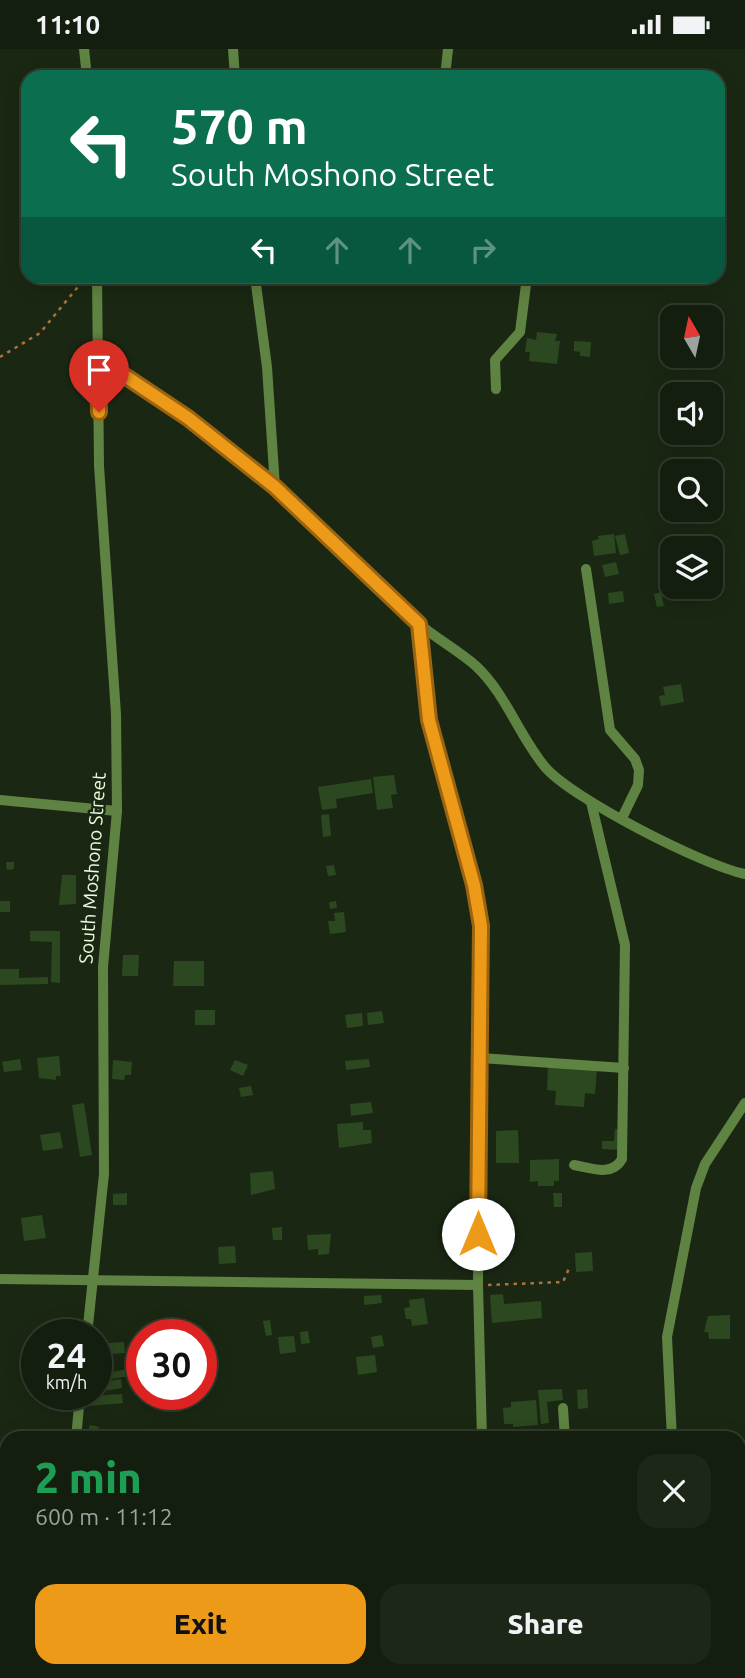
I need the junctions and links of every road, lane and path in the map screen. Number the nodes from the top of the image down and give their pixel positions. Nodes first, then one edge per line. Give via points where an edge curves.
1 (84, 49) edge
2 (233, 49) edge
3 (448, 49) edge
4 (86, 70) edge
5 (234, 70) edge
6 (445, 70) edge
7 (80, 284) edge
8 (97, 284) edge
9 (256, 284) edge
10 (526, 284) edge
11 (0, 357) edge
12 (98, 358) junction
13 (496, 389) dead end
14 (275, 487) junction
15 (586, 569) dead end
16 (419, 624) junction
17 (0, 800) edge
18 (591, 802) junction
19 (117, 811) junction
20 (622, 818) junction
21 (745, 874) edge
22 (480, 1058) junction
23 (624, 1068) junction
24 (745, 1103) edge
25 (574, 1165) dead end
26 (570, 1266) dead end
27 (0, 1279) edge
28 (92, 1282) junction
29 (478, 1285) junction
30 (89, 1319) edge
31 (563, 1408) dead end
32 (79, 1410) edge
33 (77, 1431) edge
34 (482, 1431) edge
35 (564, 1431) edge
36 (671, 1431) edge

1 - 4 street
2 - 5 street
3 - 6 street
7 - 11 path via 40,333
8 - 12 street, South Moshono Street
9 - 14 street
10 - 13 street via 520,332 495,360
12 - 14 street via 188,418
12 - 19 street, South Moshono Street via 99,466 116,714
14 - 16 street
15 - 20 street via 610,730 639,770 638,785
16 - 18 street via 479,669 543,765
16 - 22 street via 429,720 480,912
17 - 19 street
18 - 20 street
18 - 23 street via 625,944
19 - 28 street, South Moshono Street via 103,967 104,1174
20 - 21 street via 715,865
22 - 23 street
22 - 29 street
23 - 25 street via 620,1163 607,1170
24 - 36 street via 705,1164 696,1188 667,1337
26 - 29 path via 563,1282
27 - 28 street
28 - 29 street
28 - 30 street, South Moshono Street
29 - 34 street
31 - 35 street
32 - 33 street

